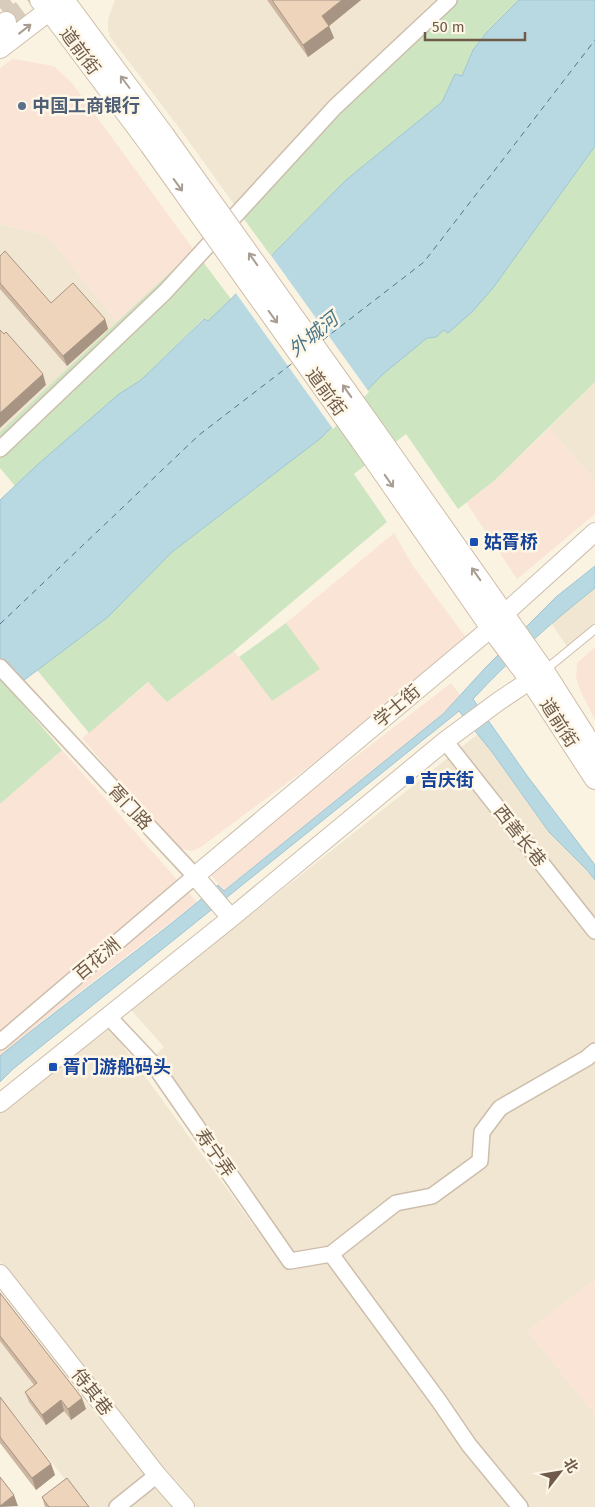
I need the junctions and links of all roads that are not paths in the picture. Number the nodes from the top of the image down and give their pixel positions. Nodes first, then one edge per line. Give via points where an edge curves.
1 (449, 0) edge
2 (54, 3) edge
3 (0, 48) edge
4 (0, 449) edge
5 (595, 532) edge
6 (503, 628) junction
7 (595, 629) edge
8 (0, 667) edge
9 (538, 676) junction
10 (445, 740) junction
11 (595, 751) edge
12 (595, 778) edge
13 (199, 882) junction
14 (229, 916) junction
15 (595, 931) edge
16 (108, 1016) junction
17 (0, 1042) edge
18 (595, 1051) edge
19 (0, 1103) edge
20 (331, 1254) junction
21 (0, 1274) edge
22 (157, 1475) junction
23 (118, 1507) edge
24 (185, 1507) edge
25 (520, 1507) edge

1 - 4 street via 335,108 165,292
3 -> 2 main road
2 - 6 main road, 道前街, bridge via 157,140
5 - 6 street, 学士街
6 - 9 main road, 道前街
6 - 13 street, 学士街
7 - 9 lane
8 - 13 street, 胥门路
9 - 10 street
9 - 11 main road, 道前街
9 - 12 main road, 道前街
10 - 14 street
10 - 15 street, 西善长巷
13 - 14 street, 胥门路
13 - 17 street, 百花洲
14 - 16 street
16 - 19 street
16 - 20 street, 寿宁弄 via 154,1065 290,1261
18 - 20 street via 500,1108 482,1132 480,1161 432,1196 396,1203
20 - 25 street via 469,1445
21 - 22 street, 侍其巷
22 - 23 street
22 - 24 street, 侍其巷

